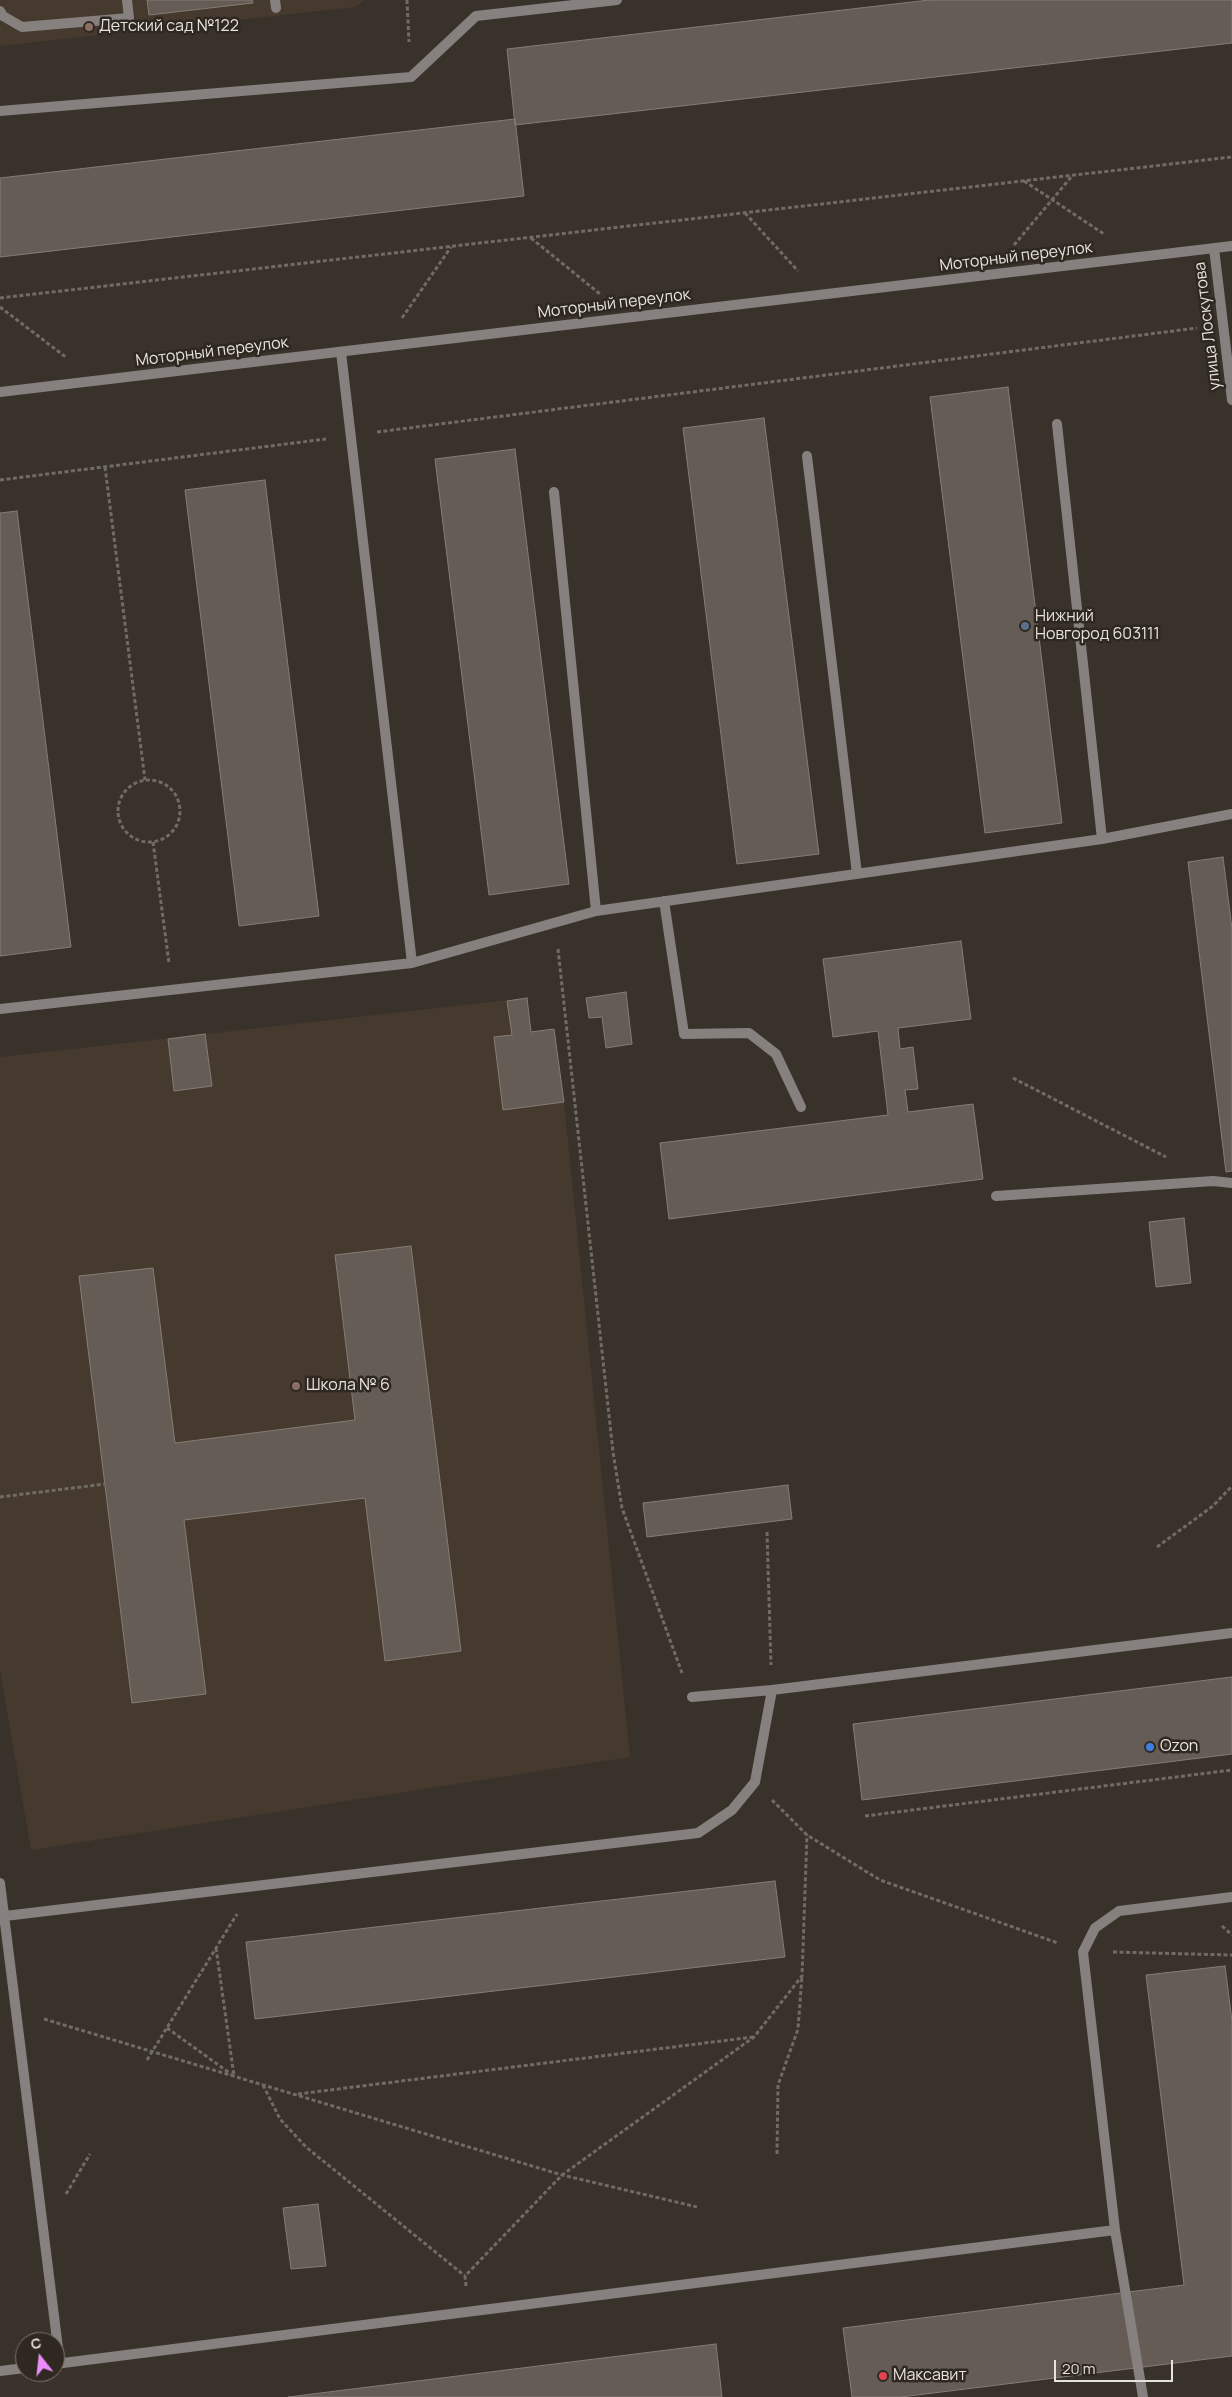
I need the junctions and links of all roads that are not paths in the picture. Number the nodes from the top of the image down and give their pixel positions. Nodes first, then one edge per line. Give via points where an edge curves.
1 (127, 0) edge
2 (618, 0) edge
3 (0, 11) edge
4 (0, 112) edge
5 (1232, 246) edge
6 (1214, 248) junction
7 (341, 352) junction
8 (0, 392) edge
9 (1232, 400) edge
10 (1057, 424) dead end
11 (807, 456) dead end
12 (554, 492) dead end
13 (1232, 814) edge
14 (1102, 838) junction
15 (858, 874) junction
16 (664, 901) junction
17 (596, 911) junction
18 (412, 963) junction
19 (0, 1009) edge
20 (801, 1106) dead end
21 (1232, 1183) edge
22 (996, 1196) dead end
23 (1232, 1633) edge
24 (772, 1690) junction
25 (692, 1697) road end
26 (0, 1883) edge
27 (1232, 1897) edge
28 (5, 1916) junction
29 (1115, 2230) junction
30 (54, 2332) edge
31 (65, 2363) edge
32 (15, 2369) edge
33 (0, 2371) edge
34 (1143, 2397) edge

1 - 3 street via 129,18 22,27
2 - 4 street via 476,16 412,77
5 - 6 street, Моторный переулок
6 - 7 street, Моторный переулок
6 - 9 street, улица Лоскутова
7 - 8 street, Моторный переулок
7 - 18 street
10 - 14 street
11 - 15 street
12 - 17 street
13 - 14 street
14 - 15 street
15 - 16 street
16 - 17 street
16 - 20 street via 684,1034 749,1033 776,1054
17 - 18 street
18 - 19 street
21 - 22 street via 1213,1181
23 - 24 street
24 - 25 street
24 - 28 street via 755,1782 732,1810 698,1833
26 - 28 street
27 - 29 street via 1119,1911 1095,1928 1083,1952
28 - 30 street
29 - 31 street
29 - 34 street
32 - 33 street

